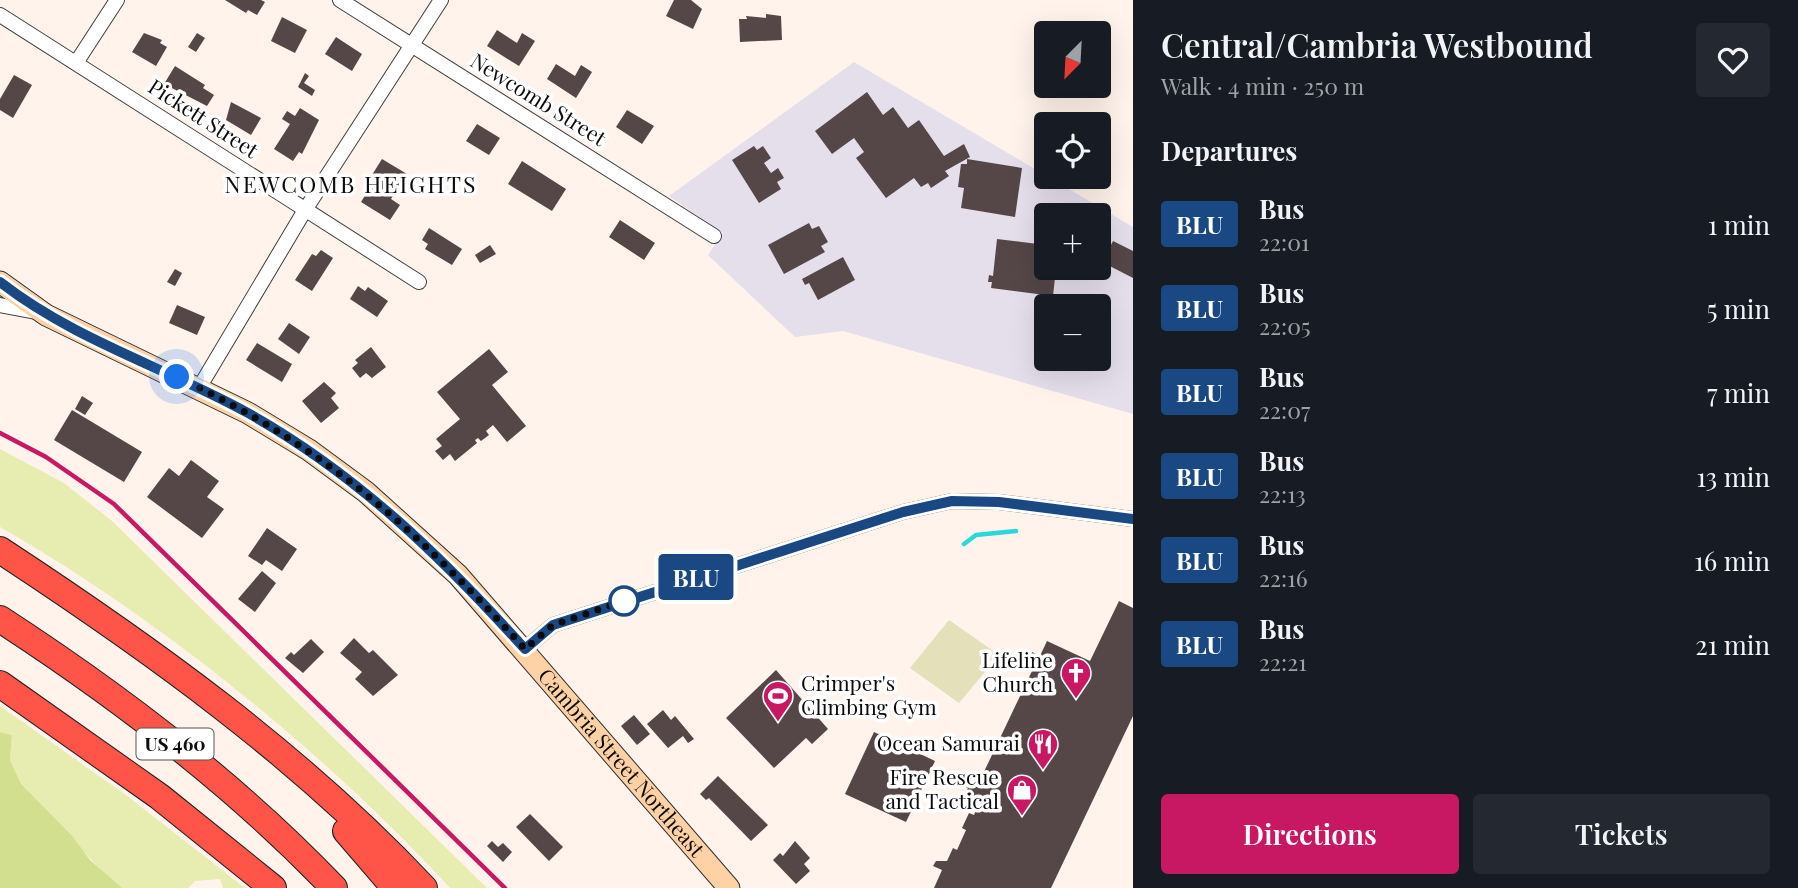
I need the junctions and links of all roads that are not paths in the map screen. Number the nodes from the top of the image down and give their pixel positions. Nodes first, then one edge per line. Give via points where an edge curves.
1 (117, 0) edge
2 (340, 0) edge
3 (441, 0) edge
4 (1, 18) edge
5 (412, 46) junction
6 (76, 63) junction
7 (305, 210) junction
8 (714, 236) dead end
9 (0, 282) edge
10 (419, 282) dead end
11 (0, 304) edge
12 (46, 315) junction
13 (199, 388) junction
14 (1133, 519) edge
15 (0, 550) edge
16 (0, 619) edge
17 (525, 649) junction
18 (0, 684) edge
19 (415, 886) edge
20 (273, 888) edge
21 (334, 888) edge
22 (729, 888) edge

1 - 6 street
2 - 5 street, Newcomb Street
3 - 5 street
4 - 6 street, Pickett Street
5 - 7 street
5 - 8 street, Newcomb Street
6 - 7 street, Pickett Street
7 - 10 street, Pickett Street
7 - 13 street
9 - 12 main road, Cambria Street Northeast
11 - 12 street
12 - 13 main road, Cambria Street Northeast
13 - 17 main road, Cambria Street Northeast via 279,431 366,492 458,575
14 - 17 street via 999,502 952,501 903,512 553,625
15 - 19 highway, US 460 via 139,643 224,710 346,832
16 - 21 highway, US 460 via 207,769 284,835
17 - 22 main road, Cambria Street Northeast
18 - 20 highway via 160,797

